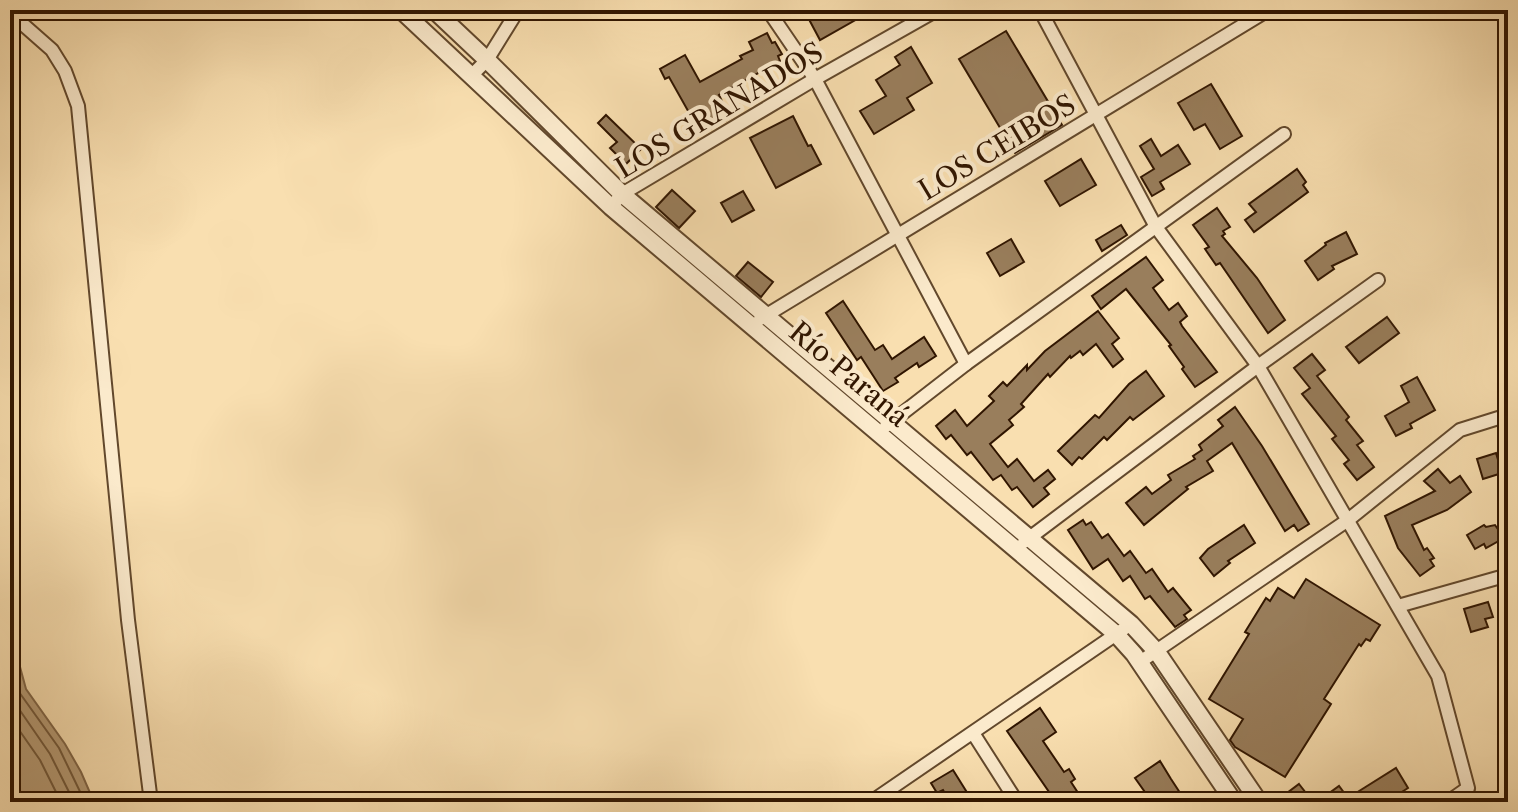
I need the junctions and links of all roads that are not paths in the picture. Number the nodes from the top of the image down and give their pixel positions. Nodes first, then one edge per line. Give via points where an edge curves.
1 (401, 10) edge
2 (434, 10) edge
3 (518, 10) edge
4 (768, 10) edge
5 (937, 10) edge
6 (1040, 10) edge
7 (1268, 10) edge
8 (10, 13) edge
9 (487, 60) junction
10 (471, 76) junction
11 (815, 79) junction
12 (1096, 115) junction
13 (1284, 134) dead end
14 (616, 200) junction
15 (1156, 227) junction
16 (898, 236) junction
17 (1378, 280) dead end
18 (758, 321) junction
19 (966, 364) junction
20 (1258, 366) junction
21 (1508, 415) edge
22 (891, 420) junction
23 (879, 433) junction
24 (1348, 520) junction
25 (1029, 538) junction
26 (1015, 549) junction
27 (1508, 575) edge
28 (1398, 606) junction
29 (1131, 624) junction
30 (1116, 634) junction
31 (1157, 652) junction
32 (1140, 662) junction
33 (973, 733) junction
34 (151, 802) edge
35 (871, 802) edge
36 (1017, 802) edge
37 (1234, 802) edge
38 (1259, 802) edge
39 (1448, 802) edge

1 - 10 street, Río Paraná
2 - 9 street, Río Paraná
3 - 9 street
4 - 11 street
5 - 11 street, LOS GRANADOS
6 - 12 street
7 - 12 street, LOS CEIBOS
8 - 34 street via 52,50 78,106
9 - 10 street
9 - 14 street, Río Paraná
10 - 14 street, Río Paraná
11 - 14 street, LOS GRANADOS
11 - 16 street
12 - 15 street
12 - 16 street, LOS CEIBOS
13 - 15 street
14 - 18 street, Río Paraná
15 - 19 street
15 - 20 street
16 - 18 street, LOS CEIBOS
16 - 19 street
17 - 20 street
18 - 22 street, Río Paraná
18 - 23 street, Río Paraná
19 - 22 street
20 - 24 street
20 - 25 street
21 - 24 street via 1460,430
22 - 23 street
22 - 25 street, Río Paraná
23 - 26 street, Río Paraná
24 - 28 street
24 - 31 street
25 - 26 street
25 - 29 street, Río Paraná
26 - 30 street, Río Paraná
27 - 28 street
28 - 39 street via 1438,676 1468,788
29 - 30 street
29 - 31 street, Río Paraná
30 - 32 street, Río Paraná
30 - 33 street
31 - 32 street
31 - 38 street, Río Paraná
32 - 37 street, Río Paraná
33 - 35 street
33 - 36 street

